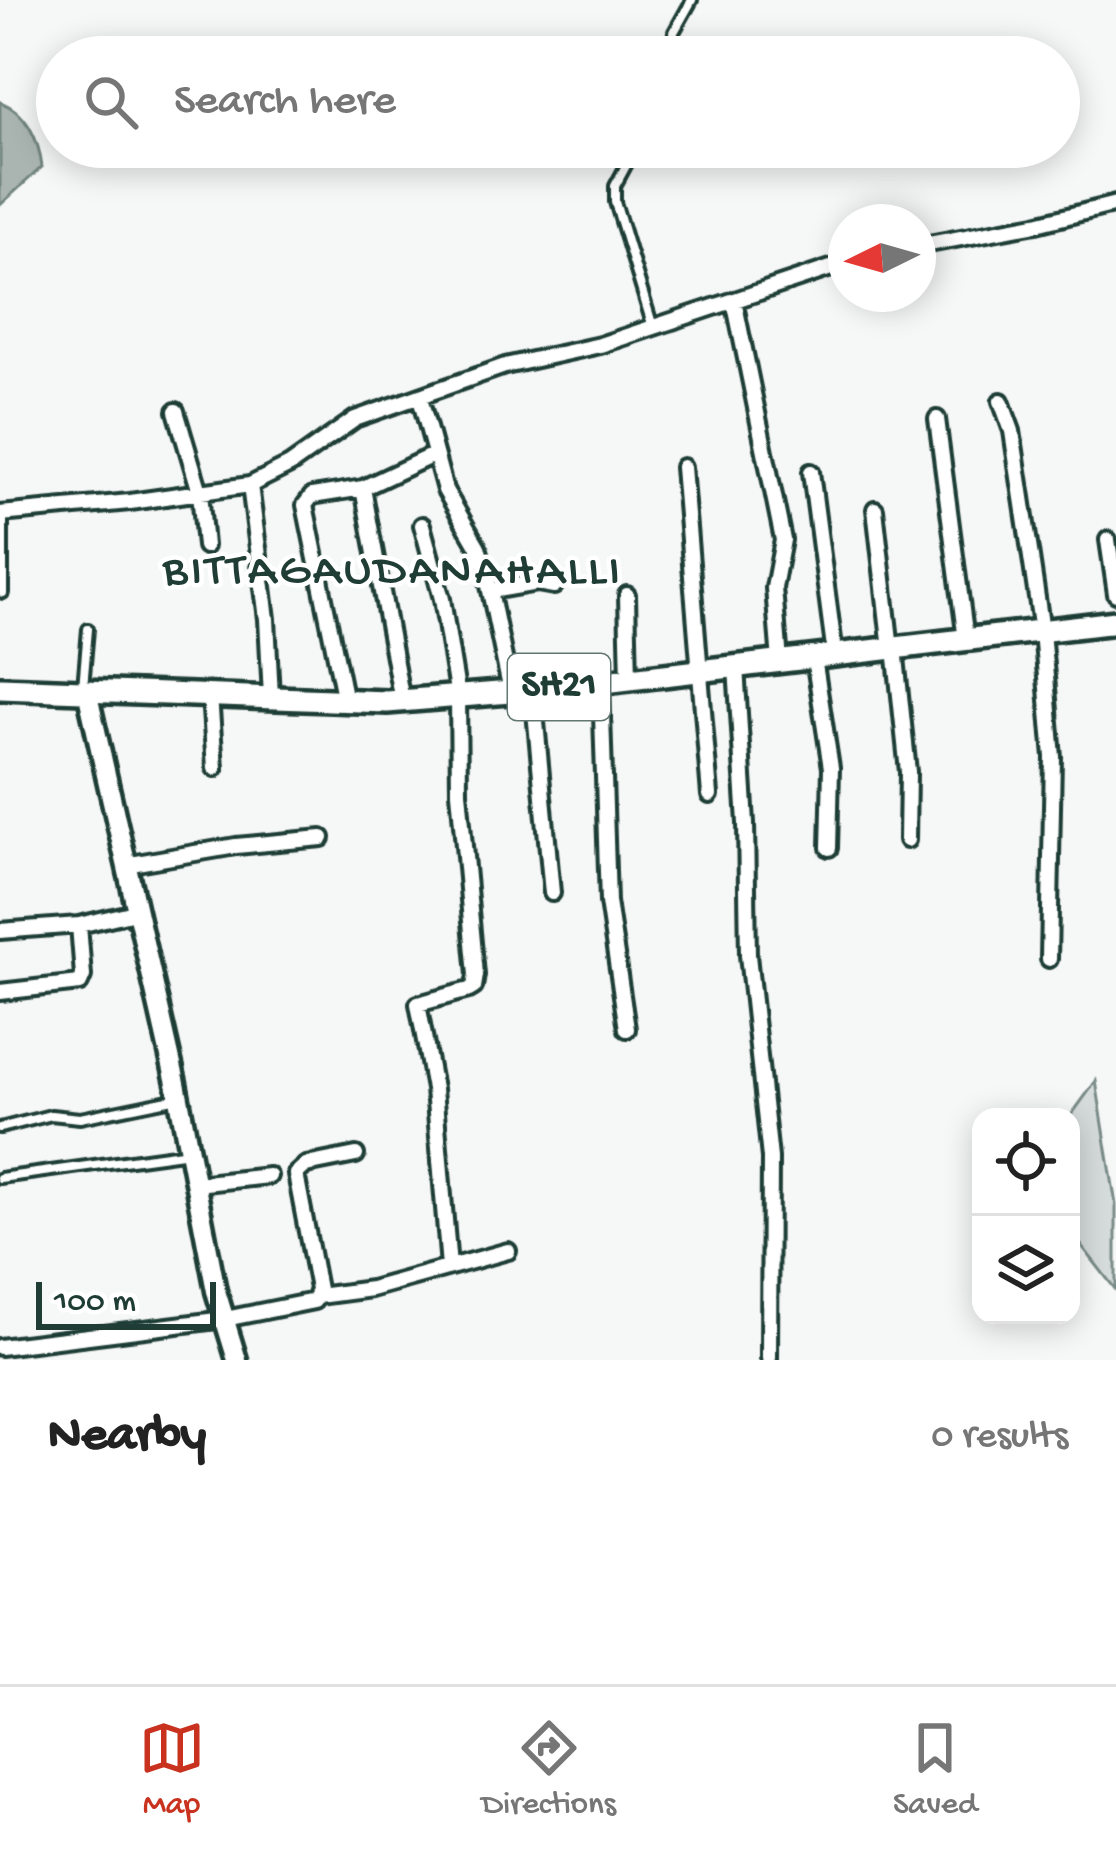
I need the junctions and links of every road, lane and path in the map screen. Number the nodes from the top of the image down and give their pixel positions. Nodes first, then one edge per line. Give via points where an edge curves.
1 (692, 0) edge
2 (673, 36) edge
3 (625, 168) edge
4 (1116, 204) edge
5 (936, 243) edge
6 (828, 269) edge
7 (734, 300) junction
8 (653, 327) junction
9 (420, 398) junction
10 (1001, 401) dead end
11 (176, 411) dead end
12 (937, 419) dead end
13 (435, 454) junction
14 (683, 467) dead end
15 (812, 472) dead end
16 (250, 484) junction
17 (363, 488) junction
18 (200, 492) junction
19 (874, 509) dead end
20 (2, 514) edge
21 (422, 525) dead end
22 (1108, 540) dead end
23 (205, 546) dead end
24 (554, 586) dead end
25 (490, 591) junction
26 (4, 593) dead end
27 (1116, 594) edge
28 (627, 595) dead end
29 (1116, 622) edge
30 (88, 629) dead end
31 (1042, 631) junction
32 (966, 640) junction
33 (893, 649) junction
34 (824, 656) junction
35 (780, 662) junction
36 (736, 667) junction
37 (698, 671) junction
38 (629, 679) junction
39 (602, 682) junction
40 (0, 688) edge
41 (85, 691) junction
42 (522, 691) junction
43 (210, 695) junction
44 (458, 697) junction
45 (271, 698) junction
46 (345, 700) junction
47 (402, 701) junction
48 (215, 768) dead end
49 (710, 795) dead end
50 (322, 838) dead end
51 (907, 840) dead end
52 (829, 848) dead end
53 (125, 865) junction
54 (552, 893) dead end
55 (135, 912) junction
56 (79, 925) junction
57 (0, 931) edge
58 (1049, 959) dead end
59 (0, 992) edge
60 (627, 1029) dead end
61 (179, 1098) junction
62 (0, 1128) edge
63 (190, 1151) junction
64 (356, 1155) dead end
65 (269, 1175) dead end
66 (0, 1178) edge
67 (196, 1184) junction
68 (508, 1251) dead end
69 (448, 1267) junction
70 (318, 1296) junction
71 (224, 1319) junction
72 (0, 1347) edge
73 (769, 1358) edge
74 (237, 1360) edge

1 - 2 lane
3 - 8 lane via 614,202
4 - 5 street
6 - 7 street
7 - 8 street
7 - 35 street via 783,540 773,588
8 - 9 street
9 - 13 street
9 - 16 street via 350,421
10 - 31 street
11 - 18 street
12 - 32 street
13 - 17 street
13 - 25 street
14 - 37 street
15 - 34 street
16 - 18 street
16 - 45 street
17 - 46 street via 312,496 304,505
17 - 47 street
18 - 20 street
18 - 23 street
19 - 33 street
20 - 26 lane
21 - 44 street
22 - 27 street
24 - 25 street
25 - 42 street
28 - 38 street
29 - 31 main road, SH21
30 - 41 lane
31 - 32 main road, SH21
31 - 58 street via 1053,757
32 - 33 main road, SH21
33 - 34 main road, SH21
33 - 51 street
34 - 35 main road, SH21
34 - 52 street
35 - 36 main road, SH21
36 - 37 main road, SH21
36 - 73 street via 748,955 770,1158
37 - 38 main road, SH21
37 - 49 street
38 - 39 main road, SH21
39 - 42 main road, SH21
39 - 60 street via 607,888
40 - 41 main road, SH21
41 - 43 main road, SH21
41 - 53 street
42 - 44 main road, SH21
42 - 54 street
43 - 45 main road, SH21
43 - 48 street
44 - 47 main road, SH21
44 - 69 street via 476,982 418,1004 434,1089
45 - 46 main road, SH21
46 - 47 main road, SH21
50 - 53 street
53 - 55 street
55 - 56 street
55 - 61 street
56 - 57 street
56 - 59 street via 80,982
61 - 62 lane
61 - 63 street
63 - 66 lane
63 - 67 street
64 - 70 street via 296,1174
65 - 67 street
67 - 71 street
68 - 69 street
69 - 70 street
70 - 71 street
71 - 72 street
71 - 74 street

